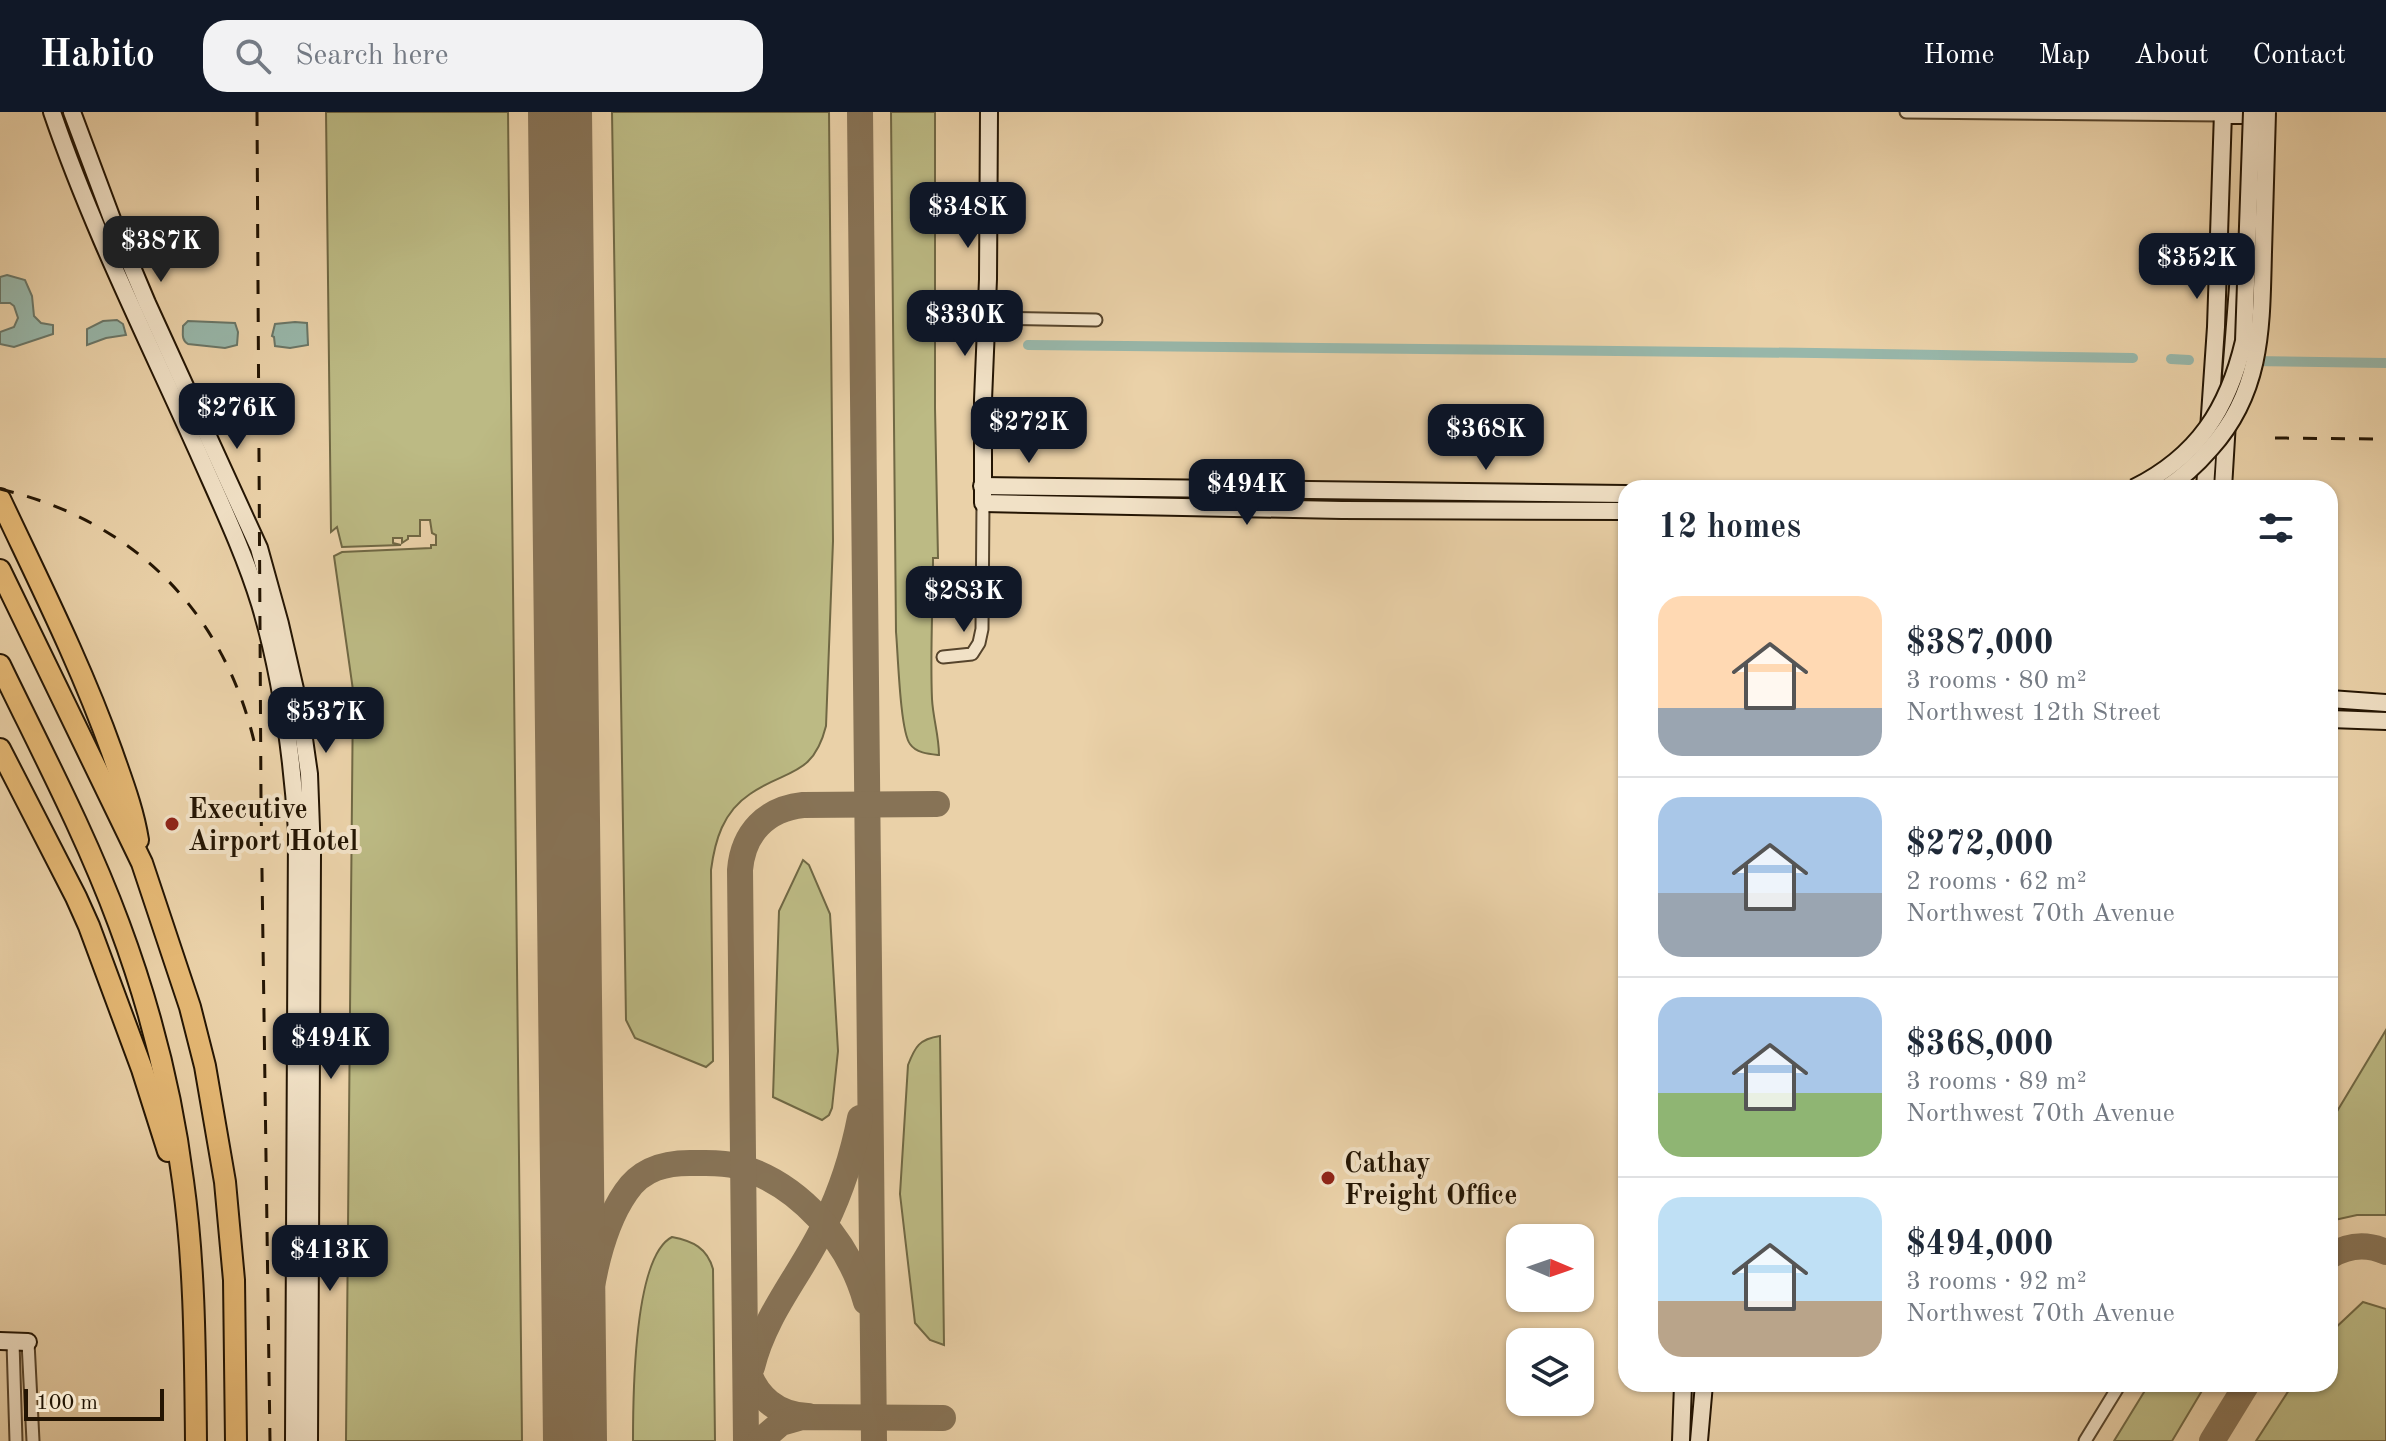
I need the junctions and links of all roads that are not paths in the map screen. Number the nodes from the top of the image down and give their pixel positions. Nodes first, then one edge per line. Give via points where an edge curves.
1 (52, 112) edge
2 (72, 112) edge
3 (989, 112) edge
4 (1906, 112) edge
5 (2255, 113) edge
6 (2222, 114) edge
7 (987, 318) junction
8 (1096, 320) dead end
9 (2212, 389) junction
10 (2229, 389) junction
11 (2150, 480) edge
12 (2177, 480) edge
13 (2206, 480) edge
14 (2223, 480) edge
15 (982, 486) junction
16 (1618, 494) edge
17 (0, 499) edge
18 (983, 503) junction
19 (1618, 511) edge
20 (0, 570) edge
21 (943, 657) dead end
22 (0, 665) edge
23 (2338, 700) edge
24 (2386, 703) edge
25 (2338, 719) edge
26 (2386, 721) edge
27 (0, 749) edge
28 (142, 863) junction
29 (186, 1209) junction
30 (13, 1342) edge
31 (1683, 1392) edge
32 (1703, 1392) edge
33 (2115, 1392) edge
34 (16, 1441) edge
35 (33, 1441) edge
36 (196, 1441) edge
37 (236, 1441) edge
38 (294, 1441) edge
39 (309, 1441) edge
40 (1681, 1441) edge
41 (1699, 1441) edge
42 (2085, 1441) edge

1 - 38 main road via 230,524 260,604 287,724 297,859
2 - 39 main road via 147,303 259,548 300,711 312,855
3 - 7 main road
4 - 6 street
5 - 6 main road
5 - 10 main road
5 - 11 main road, bridge via 2245,330 2238,370 2200,439
5 - 12 main road, bridge via 2261,308 2255,367 2235,416
6 - 9 main road
7 - 8 street
7 - 15 main road
9 - 10 street
9 - 13 main road
10 - 14 main road
15 - 16 main road
15 - 18 main road
17 - 28 highway via 101,719 133,812
18 - 19 main road
18 - 21 street via 979,643 972,654
20 - 28 highway
22 - 29 highway via 120,926 163,1072
23 - 24 main road
25 - 26 main road
27 - 29 highway via 89,926
28 - 37 highway via 190,1007 218,1131 234,1280
29 - 36 highway
30 - 34 street
30 - 35 street
31 - 40 main road
32 - 41 main road
33 - 42 street

